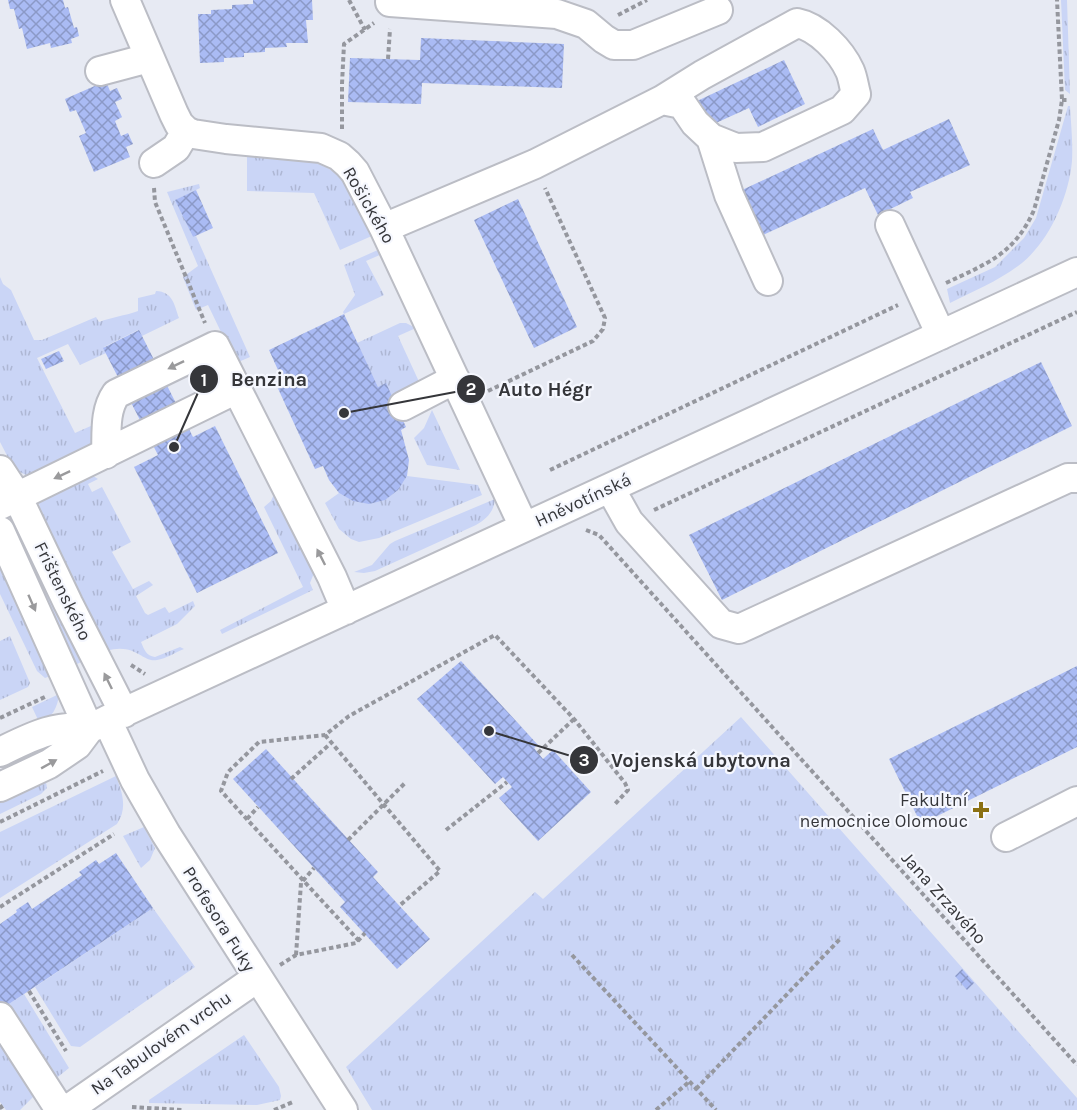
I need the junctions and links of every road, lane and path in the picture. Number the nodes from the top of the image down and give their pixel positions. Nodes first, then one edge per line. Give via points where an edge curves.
1 (124, 0) edge
2 (349, 0) edge
3 (647, 0) edge
4 (1058, 0) edge
5 (436, 3) edge
6 (718, 10) dead end
7 (387, 14) junction
8 (612, 18) dead end
9 (365, 30) junction
10 (149, 58) junction
11 (388, 59) dead end
12 (100, 71) dead end
13 (662, 100) junction
14 (1062, 100) junction
15 (1069, 100) dead end
16 (186, 130) junction
17 (711, 138) junction
18 (339, 156) junction
19 (154, 163) joint
20 (534, 164) junction
21 (890, 225) dead end
22 (384, 228) junction
23 (1077, 272) edge
24 (768, 281) dead end
25 (934, 288) junction
26 (1077, 312) edge
27 (941, 334) junction
28 (215, 346) junction
29 (235, 390) junction
30 (460, 390) junction
31 (403, 406) dead end
32 (106, 454) junction
33 (0, 470) edge
34 (549, 470) dead end
35 (1077, 478) edge
36 (610, 488) junction
37 (9, 500) edge
38 (629, 522) junction
39 (524, 527) junction
40 (0, 531) edge
41 (599, 536) dead end
42 (346, 610) junction
43 (50, 694) dead end
44 (0, 718) edge
45 (574, 719) junction
46 (107, 721) junction
47 (325, 735) junction
48 (331, 743) junction
49 (0, 752) edge
50 (538, 753) dead end
51 (126, 760) junction
52 (291, 779) dead end
53 (406, 782) dead end
54 (507, 782) dead end
55 (0, 787) edge
56 (1077, 801) edge
57 (615, 804) dead end
58 (384, 805) junction
59 (258, 807) dead end
60 (247, 819) junction
61 (0, 822) edge
62 (446, 830) dead end
63 (114, 834) dead end
64 (1006, 837) dead end
65 (348, 840) dead end
66 (314, 868) dead end
67 (302, 881) junction
68 (399, 906) dead end
69 (0, 907) edge
70 (365, 933) dead end
71 (841, 938) dead end
72 (358, 941) junction
73 (572, 955) dead end
74 (257, 978) junction
75 (29, 991) dead end
76 (0, 1017) edge
77 (66, 1051) dead end
78 (1077, 1065) edge
79 (690, 1081) junction
80 (696, 1089) junction
81 (293, 1102) dead end
82 (0, 1105) edge
83 (132, 1107) dead end
84 (3, 1110) edge
85 (60, 1110) edge
86 (67, 1110) edge
87 (183, 1110) edge
88 (274, 1110) edge
89 (343, 1110) edge
90 (656, 1110) edge
91 (716, 1110) edge

1 - 10 street
2 - 9 path
3 - 8 path
4 - 14 path
5 - 6 street via 567,16 586,24 614,45 633,45
5 - 7 street
7 - 9 path
7 - 11 path
9 - 18 path via 344,44
10 - 12 street
10 - 16 street via 179,124
13 - 17 street via 682,104
13 - 17 street via 797,23 808,25 838,51 850,71 856,94 842,110 763,147 736,148
13 - 20 street
14 - 15 path
14 - 25 path via 1029,222 1007,251
16 - 18 street, Rošického via 226,139 314,147
16 - 19 street via 176,148
17 - 24 street via 729,195
18 - 22 street, Rošického via 355,172
19 - 28 path via 155,202
20 - 22 street
20 - 30 path via 605,318 603,329 593,341
21 - 25 street
22 - 30 street, Rošického
23 - 27 street, Hněvotínská
25 - 27 street
25 - 34 path
26 - 38 path
27 - 36 street, Hněvotínská
28 - 29 street
28 -> 32 street via 116,394 107,423
29 - 32 street
42 -> 29 street
30 - 31 street
30 - 39 street, Rošického
32 -> 37 street
33 - 37 street, Frištenského
35 - 38 street via 1068,478 739,629 721,624
36 - 38 street
36 - 39 street, Hněvotínská
46 -> 37 street, Frištenského via 68,603
39 - 42 street, Hněvotínská
40 -> 46 street, Frištenského
41 - 78 path, Jana Zrzavého
42 - 46 street, Hněvotínská
43 - 44 path
45 - 47 path via 495,635 350,716
45 - 50 path
45 - 57 path via 626,783 628,790
46 - 49 street, Hněvotínská via 45,731
46 - 51 street, Profesora Fuky
55 -> 46 street, Hněvotínská via 49,764
47 - 48 path
47 - 60 path via 259,742 228,772 221,791
48 - 52 path
48 - 58 path
51 - 61 path
51 - 74 street, Profesora Fuky via 153,814
53 - 58 path
54 - 62 path
56 - 64 street
58 - 65 path
58 - 68 path via 440,871
59 - 60 path
60 - 67 path
63 - 69 path
66 - 67 path
67 - 72 path
67 - 72 path via 296,955
70 - 72 path
71 - 80 path
73 - 79 path
74 - 86 street, Na Tabulovém vrchu
74 - 89 street, Profesora Fuky
75 - 77 path
76 - 85 street
79 - 80 path
79 - 90 path
80 - 91 path
81 - 88 path
82 - 84 path
83 - 87 path

